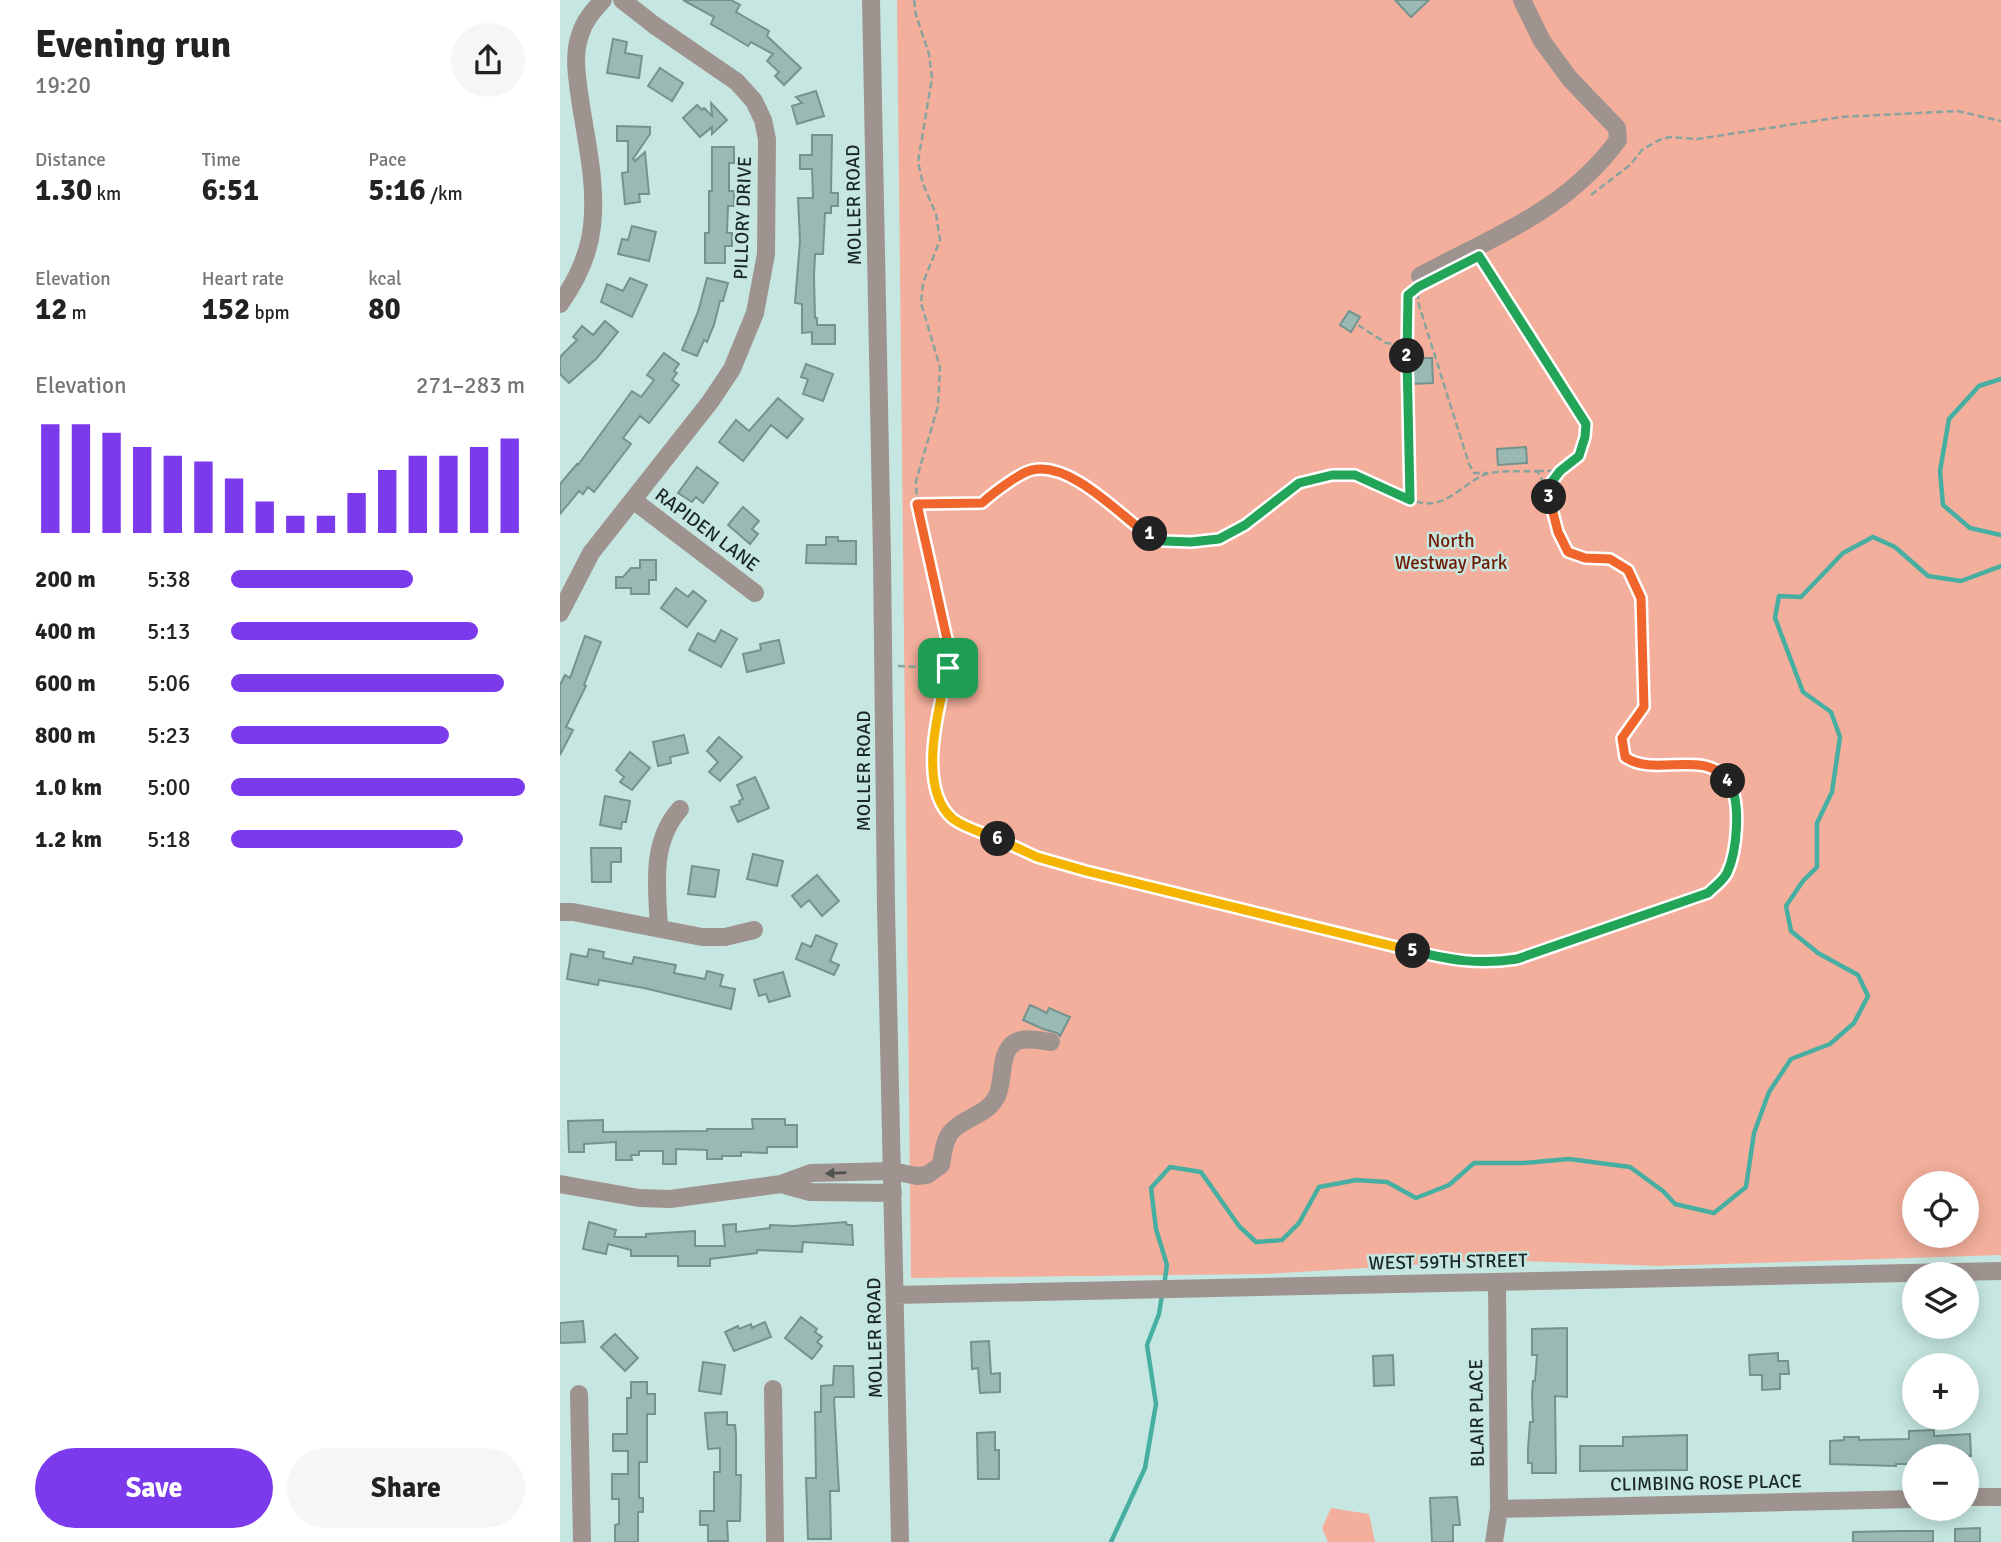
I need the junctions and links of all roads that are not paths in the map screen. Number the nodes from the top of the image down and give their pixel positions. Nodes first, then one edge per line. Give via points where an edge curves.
1 (603, 0) edge
2 (622, 0) edge
3 (871, 0) edge
4 (1522, 0) edge
5 (1420, 276) dead end
6 (560, 304) edge
7 (633, 500) junction
8 (755, 593) dead end
9 (560, 613) edge
10 (680, 809) dead end
11 (560, 912) edge
12 (659, 928) junction
13 (754, 930) dead end
14 (1051, 1042) dead end
15 (892, 1171) junction
16 (560, 1184) edge
17 (781, 1184) junction
18 (893, 1193) junction
19 (2001, 1271) edge
20 (1497, 1283) junction
21 (895, 1295) junction
22 (773, 1389) dead end
23 (579, 1394) dead end
24 (1979, 1497) edge
25 (2001, 1497) edge
26 (1902, 1499) edge
27 (1499, 1508) junction
28 (582, 1542) edge
29 (775, 1542) edge
30 (900, 1542) edge
31 (1494, 1542) edge

1 - 6 street via 582,29 576,57 592,186 592,226 582,266
2 - 7 street, PILLORY DRIVE via 742,86 761,113 767,146 766,254 759,300 746,339 718,392
3 - 15 street, MOLLER ROAD
4 - 5 street via 1542,41 1570,79 1617,128 1618,140 1592,172 1536,216
7 - 8 street, RAPIDEN LANE
7 - 9 street, PILLORY DRIVE via 591,553
10 - 12 street via 667,828 658,856
11 - 12 street
12 - 13 street via 705,937
14 - 15 street via 1023,1039 1013,1043 1007,1051 998,1096 989,1108 952,1130 941,1165 927,1175
15 -> 17 street via 811,1173
15 - 18 street, MOLLER ROAD
16 - 17 street via 670,1199
17 - 18 street via 810,1192
18 - 21 street, MOLLER ROAD
19 - 20 street, WEST 59TH STREET
20 - 21 street, WEST 59TH STREET
20 - 27 street, BLAIR PLACE
21 - 30 street, MOLLER ROAD
22 - 29 street
23 - 28 street
24 - 25 street
26 - 27 street, CLIMBING ROSE PLACE
27 - 31 street, BLAIR PLACE

